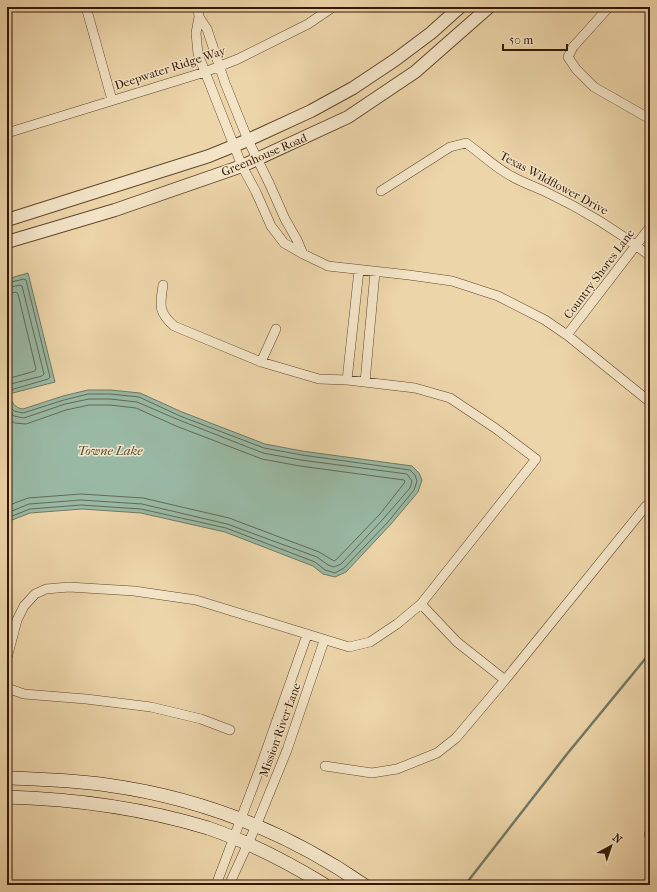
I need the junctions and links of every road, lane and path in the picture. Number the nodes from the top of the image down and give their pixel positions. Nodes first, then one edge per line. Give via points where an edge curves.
1 (86, 7) edge
2 (198, 7) edge
3 (333, 7) edge
4 (460, 7) edge
5 (489, 7) edge
6 (609, 7) edge
7 (200, 17) junction
8 (219, 65) junction
9 (205, 72) junction
10 (112, 100) junction
11 (650, 119) edge
12 (8, 131) edge
13 (248, 140) junction
14 (234, 146) junction
15 (257, 160) junction
16 (242, 166) junction
17 (381, 191) dead end
18 (7, 220) edge
19 (650, 227) edge
20 (7, 242) edge
21 (636, 245) junction
22 (303, 254) junction
23 (650, 256) edge
24 (359, 270) junction
25 (375, 272) junction
26 (162, 285) dead end
27 (276, 329) dead end
28 (568, 335) junction
29 (261, 362) junction
30 (348, 380) junction
31 (365, 382) junction
32 (650, 402) edge
33 (646, 506) dead end
34 (422, 604) junction
35 (307, 635) junction
36 (324, 641) junction
37 (7, 658) edge
38 (505, 680) junction
39 (7, 688) edge
40 (230, 730) dead end
41 (325, 766) dead end
42 (7, 778) edge
43 (7, 797) edge
44 (241, 819) junction
45 (256, 826) junction
46 (233, 838) junction
47 (248, 844) junction
48 (216, 885) edge
49 (229, 885) edge
50 (325, 885) edge
51 (364, 885) edge

1 - 10 street
2 - 7 street
3 - 8 street, Deepwater Ridge Way via 308,24 238,59
4 - 13 street, Greenhouse Road via 431,33 353,88 311,112
5 - 15 street, Greenhouse Road via 415,72 354,113
6 - 11 street via 568,56 576,70 594,87
7 - 8 street
7 - 9 street via 196,32 198,54
8 - 9 street, Deepwater Ridge Way
8 - 13 street
9 - 10 street, Deepwater Ridge Way
9 - 14 street
10 - 12 street, Deepwater Ridge Way
13 - 14 street, Greenhouse Road
13 - 15 street
14 - 16 street
14 - 18 street, Greenhouse Road
15 - 16 street, Greenhouse Road
15 - 22 street
16 - 20 street, Greenhouse Road via 115,210
16 - 22 street via 271,226 284,243
17 - 21 street, Texas Wildflower Drive via 450,147 466,143 499,169 583,210
19 - 21 street, Country Shores Lane
21 - 23 street, Texas Wildflower Drive
21 - 28 street, Country Shores Lane
22 - 24 street via 328,266
24 - 25 street
24 - 30 street
25 - 28 street via 452,281 498,296
25 - 31 street
26 - 29 street via 160,304 165,318 174,326
27 - 29 street
28 - 32 street
29 - 30 street via 319,379
30 - 31 street
31 - 34 street via 415,388 450,398 496,428 536,459
33 - 38 street
34 - 36 street via 370,642 349,647
34 - 38 street via 457,642
35 - 36 street
35 - 37 street via 196,600 134,591 69,587 46,589 36,594 24,606 17,620
35 - 44 street, Mission River Lane
36 - 45 street, Mission River Lane via 287,750
38 - 41 street via 456,738 437,752 397,769 372,773
39 - 40 street via 24,694 151,707 201,718
42 - 44 main road via 108,785 194,804
43 - 46 main road via 96,803 183,822
44 - 45 main road
44 - 46 street, Mission River Lane
45 - 47 street, Mission River Lane
45 - 51 main road via 306,849
46 - 47 main road
46 - 48 street, Mission River Lane
47 - 49 street, Mission River Lane
47 - 50 main road

